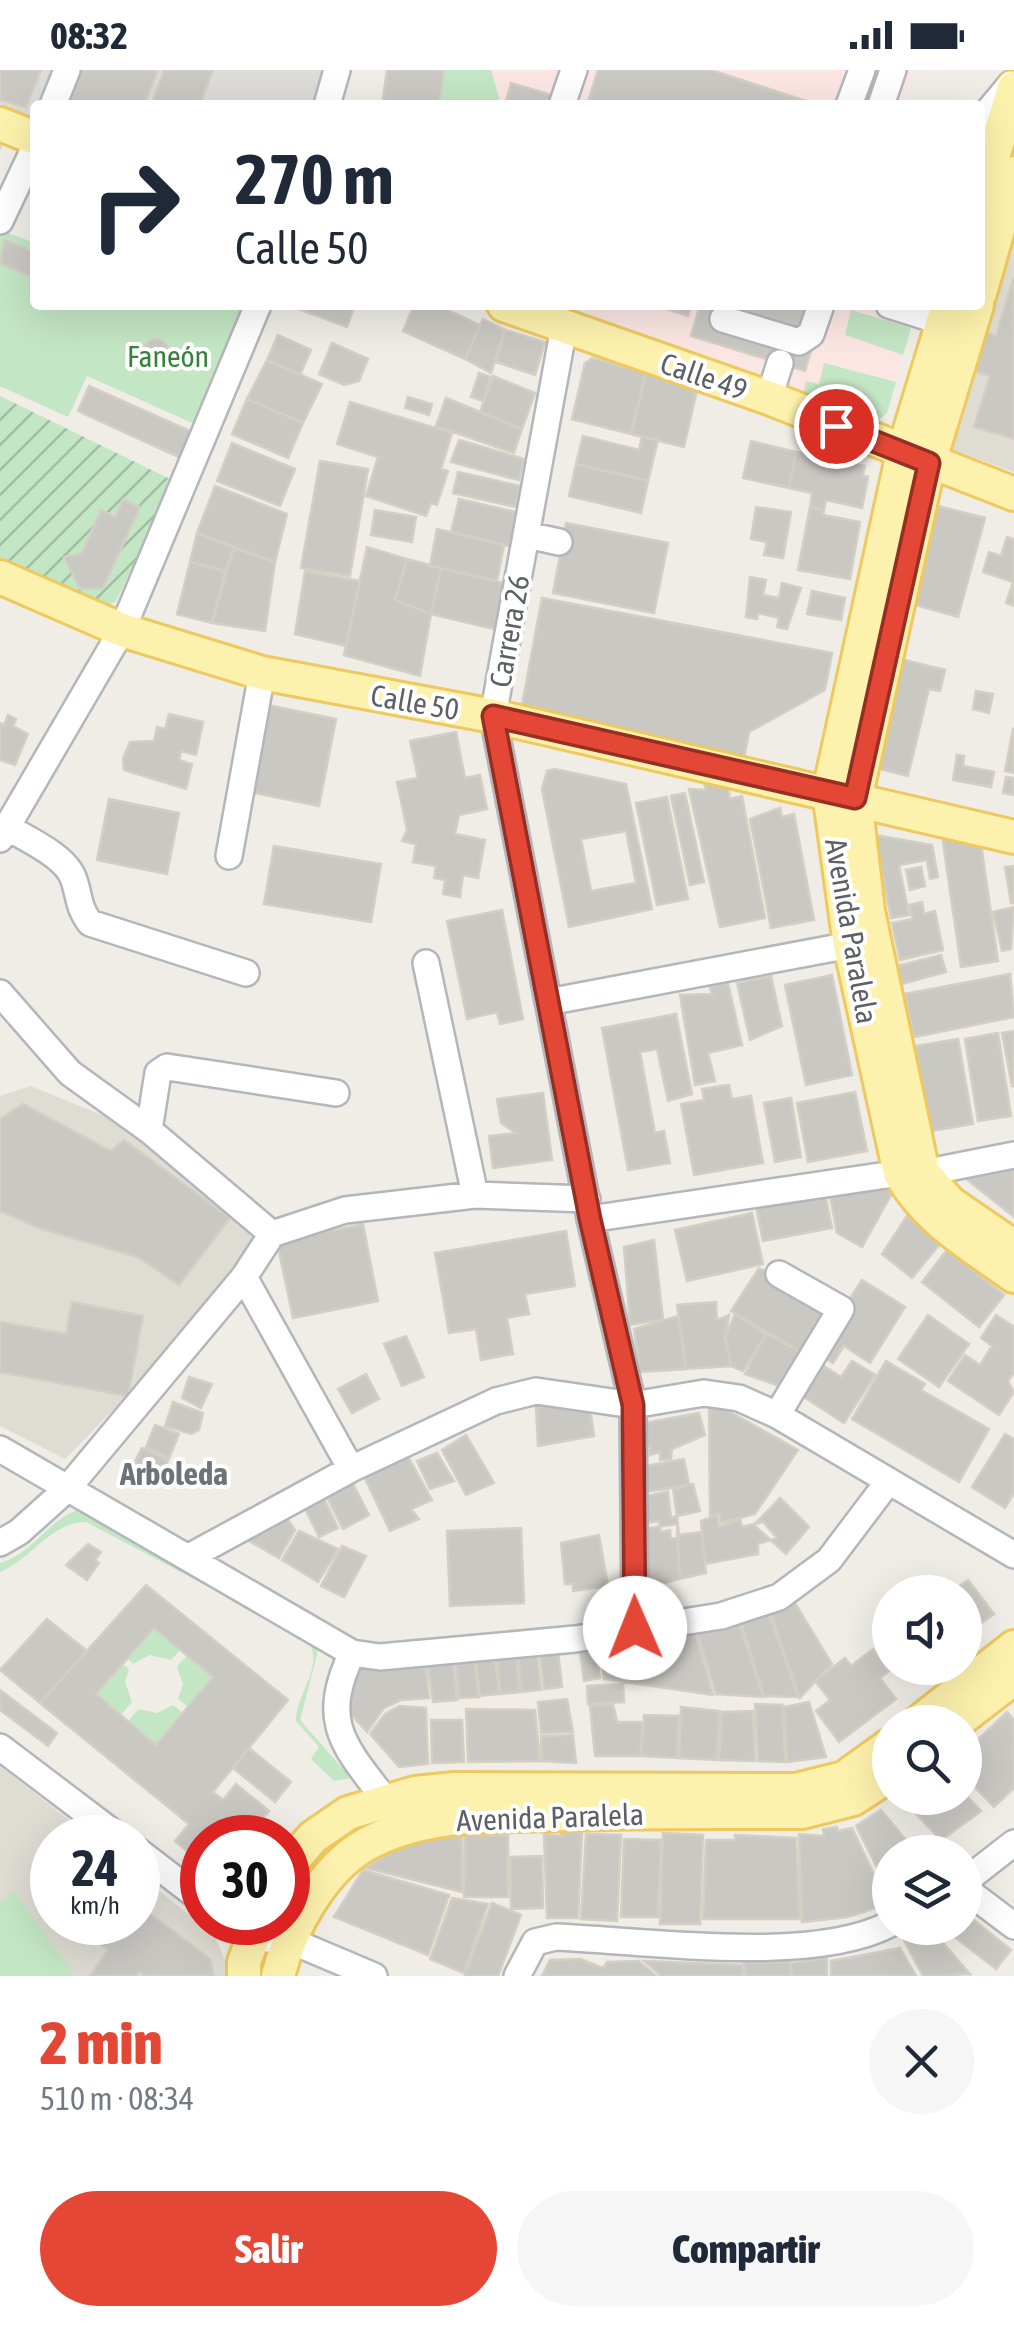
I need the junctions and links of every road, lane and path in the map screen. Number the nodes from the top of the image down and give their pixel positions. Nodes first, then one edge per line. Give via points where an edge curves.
1 (67, 70) edge
2 (337, 70) edge
3 (574, 70) edge
4 (878, 72) edge
5 (1014, 80) edge
6 (1014, 88) edge
7 (55, 100) edge
8 (328, 100) edge
9 (564, 100) edge
10 (853, 100) edge
11 (881, 100) edge
12 (985, 122) edge
13 (0, 124) edge
14 (30, 136) edge
15 (30, 158) edge
16 (1014, 173) edge
17 (985, 184) edge
18 (0, 222) edge
19 (985, 275) edge
20 (256, 310) edge
21 (518, 310) edge
22 (819, 310) edge
23 (920, 310) edge
24 (974, 310) edge
25 (945, 314) edge
26 (723, 319) dead end
27 (564, 327) junction
28 (780, 363) dead end
29 (769, 398) junction
30 (916, 458) junction
31 (1014, 494) edge
32 (526, 535) junction
33 (558, 542) dead end
34 (0, 577) edge
35 (122, 630) junction
36 (262, 673) junction
37 (493, 716) junction
38 (842, 795) junction
39 (3, 833) edge
40 (1014, 837) edge
41 (229, 856) dead end
42 (850, 945) junction
43 (426, 963) dead end
44 (246, 972) dead end
45 (0, 993) edge
46 (548, 1002) junction
47 (336, 1093) dead end
48 (149, 1130) junction
49 (1014, 1155) edge
50 (912, 1173) junction
51 (475, 1195) junction
52 (589, 1209) junction
53 (272, 1234) junction
54 (1014, 1247) edge
55 (778, 1274) dead end
56 (1014, 1276) edge
57 (244, 1277) junction
58 (633, 1405) junction
59 (778, 1414) junction
60 (0, 1450) edge
61 (351, 1469) junction
62 (888, 1482) junction
63 (67, 1489) junction
64 (0, 1542) edge
65 (1014, 1555) edge
66 (189, 1556) junction
67 (635, 1628) junction
68 (1014, 1647) edge
69 (352, 1653) junction
70 (1014, 1678) edge
71 (941, 1705) edge
72 (979, 1705) edge
73 (0, 1747) edge
74 (872, 1758) edge
75 (872, 1787) edge
76 (384, 1798) junction
77 (90, 1815) edge
78 (310, 1840) edge
79 (1014, 1843) edge
80 (160, 1868) edge
81 (982, 1868) edge
82 (180, 1883) edge
83 (982, 1902) edge
84 (310, 1908) edge
85 (1014, 1926) edge
86 (872, 1930) edge
87 (247, 1945) edge
88 (287, 1945) edge
89 (301, 1945) edge
90 (244, 1976) edge
91 (278, 1976) edge
92 (374, 1976) edge
93 (517, 1976) edge

1 - 7 street
2 - 8 street
3 - 9 street
4 - 10 street
4 - 11 street
5 - 12 street
6 - 17 main road
13 - 14 main road
15 - 18 street
16 - 19 main road
20 - 35 street
21 - 27 main road, Calle 49
22 - 26 street via 812,334 799,342
23 - 25 street
24 - 30 main road, Avenida Paralela
25 - 30 main road, Avenida Paralela
27 - 29 main road, Calle 49
27 - 32 street, Carrera 26
28 - 29 street
29 - 30 main road, Calle 49
30 - 31 main road, Calle 49
30 - 38 main road, Avenida Paralela
32 - 33 street
32 - 37 street, Carrera 26
34 - 35 main road, Calle 50
35 - 36 main road, Calle 50
35 - 39 street
36 - 37 main road, Calle 50
36 - 41 street
37 - 38 main road, Calle 50
37 - 46 street, Carrera 26
38 - 40 main road, Calle 50
38 - 42 main road, Avenida Paralela
38 - 50 main road, Avenida Paralela
39 - 44 street via 60,861 74,877 77,906 90,923
42 - 46 street
42 - 50 main road, Avenida Paralela
43 - 51 street
45 - 48 street via 70,1074
46 - 52 street, Carrera 26
47 - 48 street via 166,1067 158,1073
48 - 53 street
49 - 50 street
50 - 52 street
50 - 54 main road
50 - 56 main road, Avenida Paralela via 916,1201
51 - 52 street
51 - 53 street via 344,1210
52 - 58 street, Carrera 26
53 - 57 street
55 - 59 street via 841,1308
57 - 61 street
57 - 63 street
58 - 59 street via 704,1393
58 - 61 street via 536,1392 496,1400
58 - 67 street, Carrera 26
59 - 62 street
60 - 63 street
61 - 66 street
62 - 65 street
62 - 67 street via 829,1560 779,1597 721,1616
63 - 64 street
63 - 66 street
66 - 69 street
67 - 69 street via 380,1657
68 - 71 main road
69 - 76 street via 334,1710 344,1746
70 - 72 main road
73 - 77 street
74 - 76 main road, Avenida Paralela via 844,1778 796,1790 455,1788
75 - 84 main road, Avenida Paralela via 854,1799 802,1812 460,1817 392,1832 361,1848 333,1872
76 - 78 main road, Avenida Paralela via 348,1812
79 - 81 street
80 - 82 street
83 - 85 street
86 - 93 street via 834,1944 789,1948 556,1936 536,1942
87 - 90 main road
88 - 91 main road, Avenida Paralela
89 - 92 street

